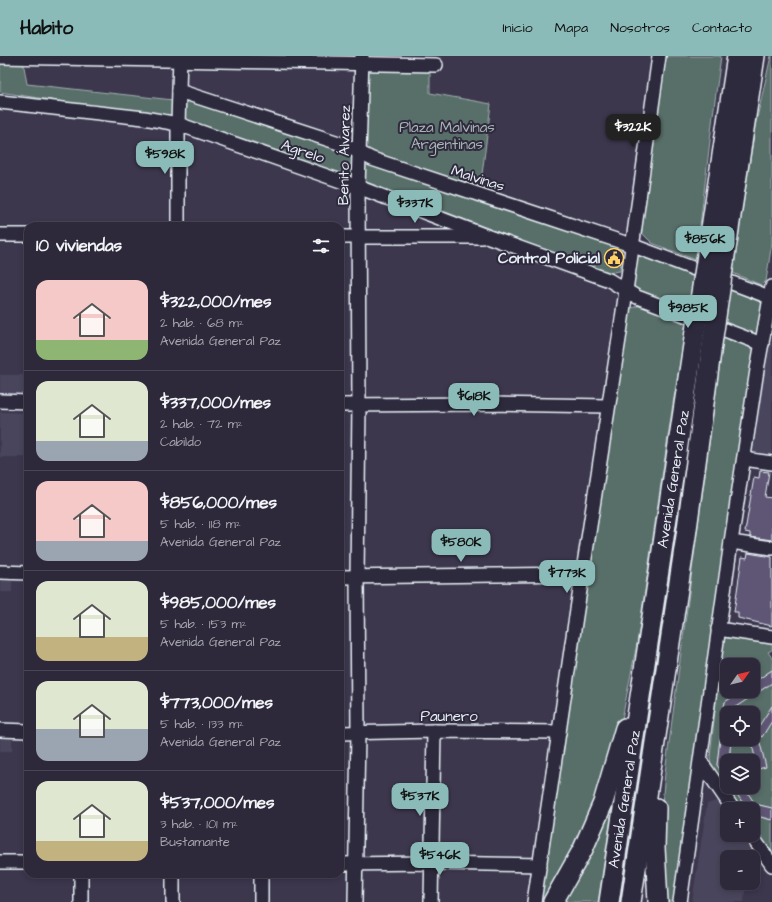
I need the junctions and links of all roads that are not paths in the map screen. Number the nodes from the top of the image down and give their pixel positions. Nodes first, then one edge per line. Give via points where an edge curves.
1 (659, 56) edge
2 (726, 56) edge
3 (737, 56) edge
4 (755, 56) edge
5 (764, 56) edge
6 (0, 57) edge
7 (20, 57) edge
8 (180, 58) edge
9 (362, 60) edge
10 (436, 65) dead end
11 (179, 91) junction
12 (0, 102) edge
13 (178, 124) junction
14 (744, 128) junction
15 (359, 153) junction
16 (719, 177) junction
17 (358, 187) junction
18 (178, 222) edge
19 (0, 235) edge
20 (24, 235) edge
21 (344, 237) edge
22 (359, 237) junction
23 (489, 237) junction
24 (632, 245) junction
25 (716, 258) junction
26 (629, 269) junction
27 (609, 280) junction
28 (625, 290) junction
29 (771, 294) edge
30 (704, 335) junction
31 (762, 344) junction
32 (0, 401) edge
33 (24, 402) edge
34 (344, 405) edge
35 (359, 405) junction
36 (608, 406) junction
37 (744, 459) junction
38 (772, 463) edge
39 (731, 542) junction
40 (772, 548) edge
41 (0, 572) edge
42 (24, 573) edge
43 (583, 574) junction
44 (344, 577) edge
45 (357, 577) junction
46 (718, 629) junction
47 (772, 637) edge
48 (645, 659) junction
49 (660, 706) junction
50 (0, 730) edge
51 (24, 730) edge
52 (434, 731) junction
53 (559, 732) junction
54 (344, 733) edge
55 (358, 733) junction
56 (700, 762) junction
57 (728, 802) edge
58 (756, 842) edge
59 (0, 862) edge
60 (24, 862) edge
61 (432, 863) junction
62 (344, 864) edge
63 (355, 864) junction
64 (540, 865) junction
65 (772, 865) edge
66 (81, 878) edge
67 (173, 878) edge
68 (261, 878) edge
69 (81, 902) edge
70 (173, 902) edge
71 (261, 902) edge
72 (355, 902) edge
73 (431, 902) edge
74 (534, 902) edge
75 (554, 902) edge
76 (609, 902) edge
77 (631, 902) edge
78 (658, 902) edge
79 (680, 902) edge

1 - 24 street
2 - 16 highway
3 - 16 highway, Avenida General Paz
4 - 14 highway, Avenida General Paz
5 - 14 highway
6 - 7 street
7 - 8 street
8 - 9 street
8 - 11 street
9 - 10 street
9 - 15 street, Benito Álvarez
11 - 13 street
11 - 15 street, Malvinas via 345,145
12 - 13 street, Agrelo
13 - 17 street, Agrelo
13 - 18 street
14 - 25 highway, Avenida General Paz
15 - 17 street, Benito Álvarez
15 - 24 street, Malvinas
16 - 25 highway, Avenida General Paz
17 - 22 street, Benito Álvarez
17 - 23 street, Agrelo
19 - 20 street
21 - 22 street
22 - 23 street
22 - 35 street, Benito Álvarez
23 - 27 street, Agrelo
24 - 26 street
24 - 29 street, Malvinas
25 - 30 highway, Avenida General Paz, bridge
26 - 27 street
26 - 28 street
27 - 28 street, Agrelo
28 - 31 street, Agrelo via 636,297
28 - 36 street
29 - 31 street
30 - 48 highway, Avenida General Paz
30 - 49 highway, Avenida General Paz via 686,536
31 - 37 street
32 - 33 street
34 - 35 street
35 - 36 street
35 - 45 street, Benito Álvarez
36 - 43 street
37 - 38 street
37 - 39 street
39 - 40 street
39 - 46 street
41 - 42 street
43 - 45 street
43 - 53 street
44 - 45 street
45 - 55 street, Benito Álvarez
46 - 47 street
46 - 56 street
48 - 75 highway via 604,803
48 - 76 highway, Avenida General Paz
49 - 77 highway, Avenida General Paz
49 - 78 highway via 655,848
50 - 51 street
52 - 53 street, Paunero
52 - 55 street, Paunero
52 - 61 street
53 - 64 street
54 - 55 street, Paunero
55 - 63 street, Benito Álvarez
56 - 57 street
56 - 79 street
58 - 65 street
59 - 60 street
61 - 63 street
61 - 64 street
61 - 73 street
62 - 63 street
63 - 72 street, Benito Álvarez
64 - 74 street
66 - 69 street
67 - 70 street
68 - 71 street

